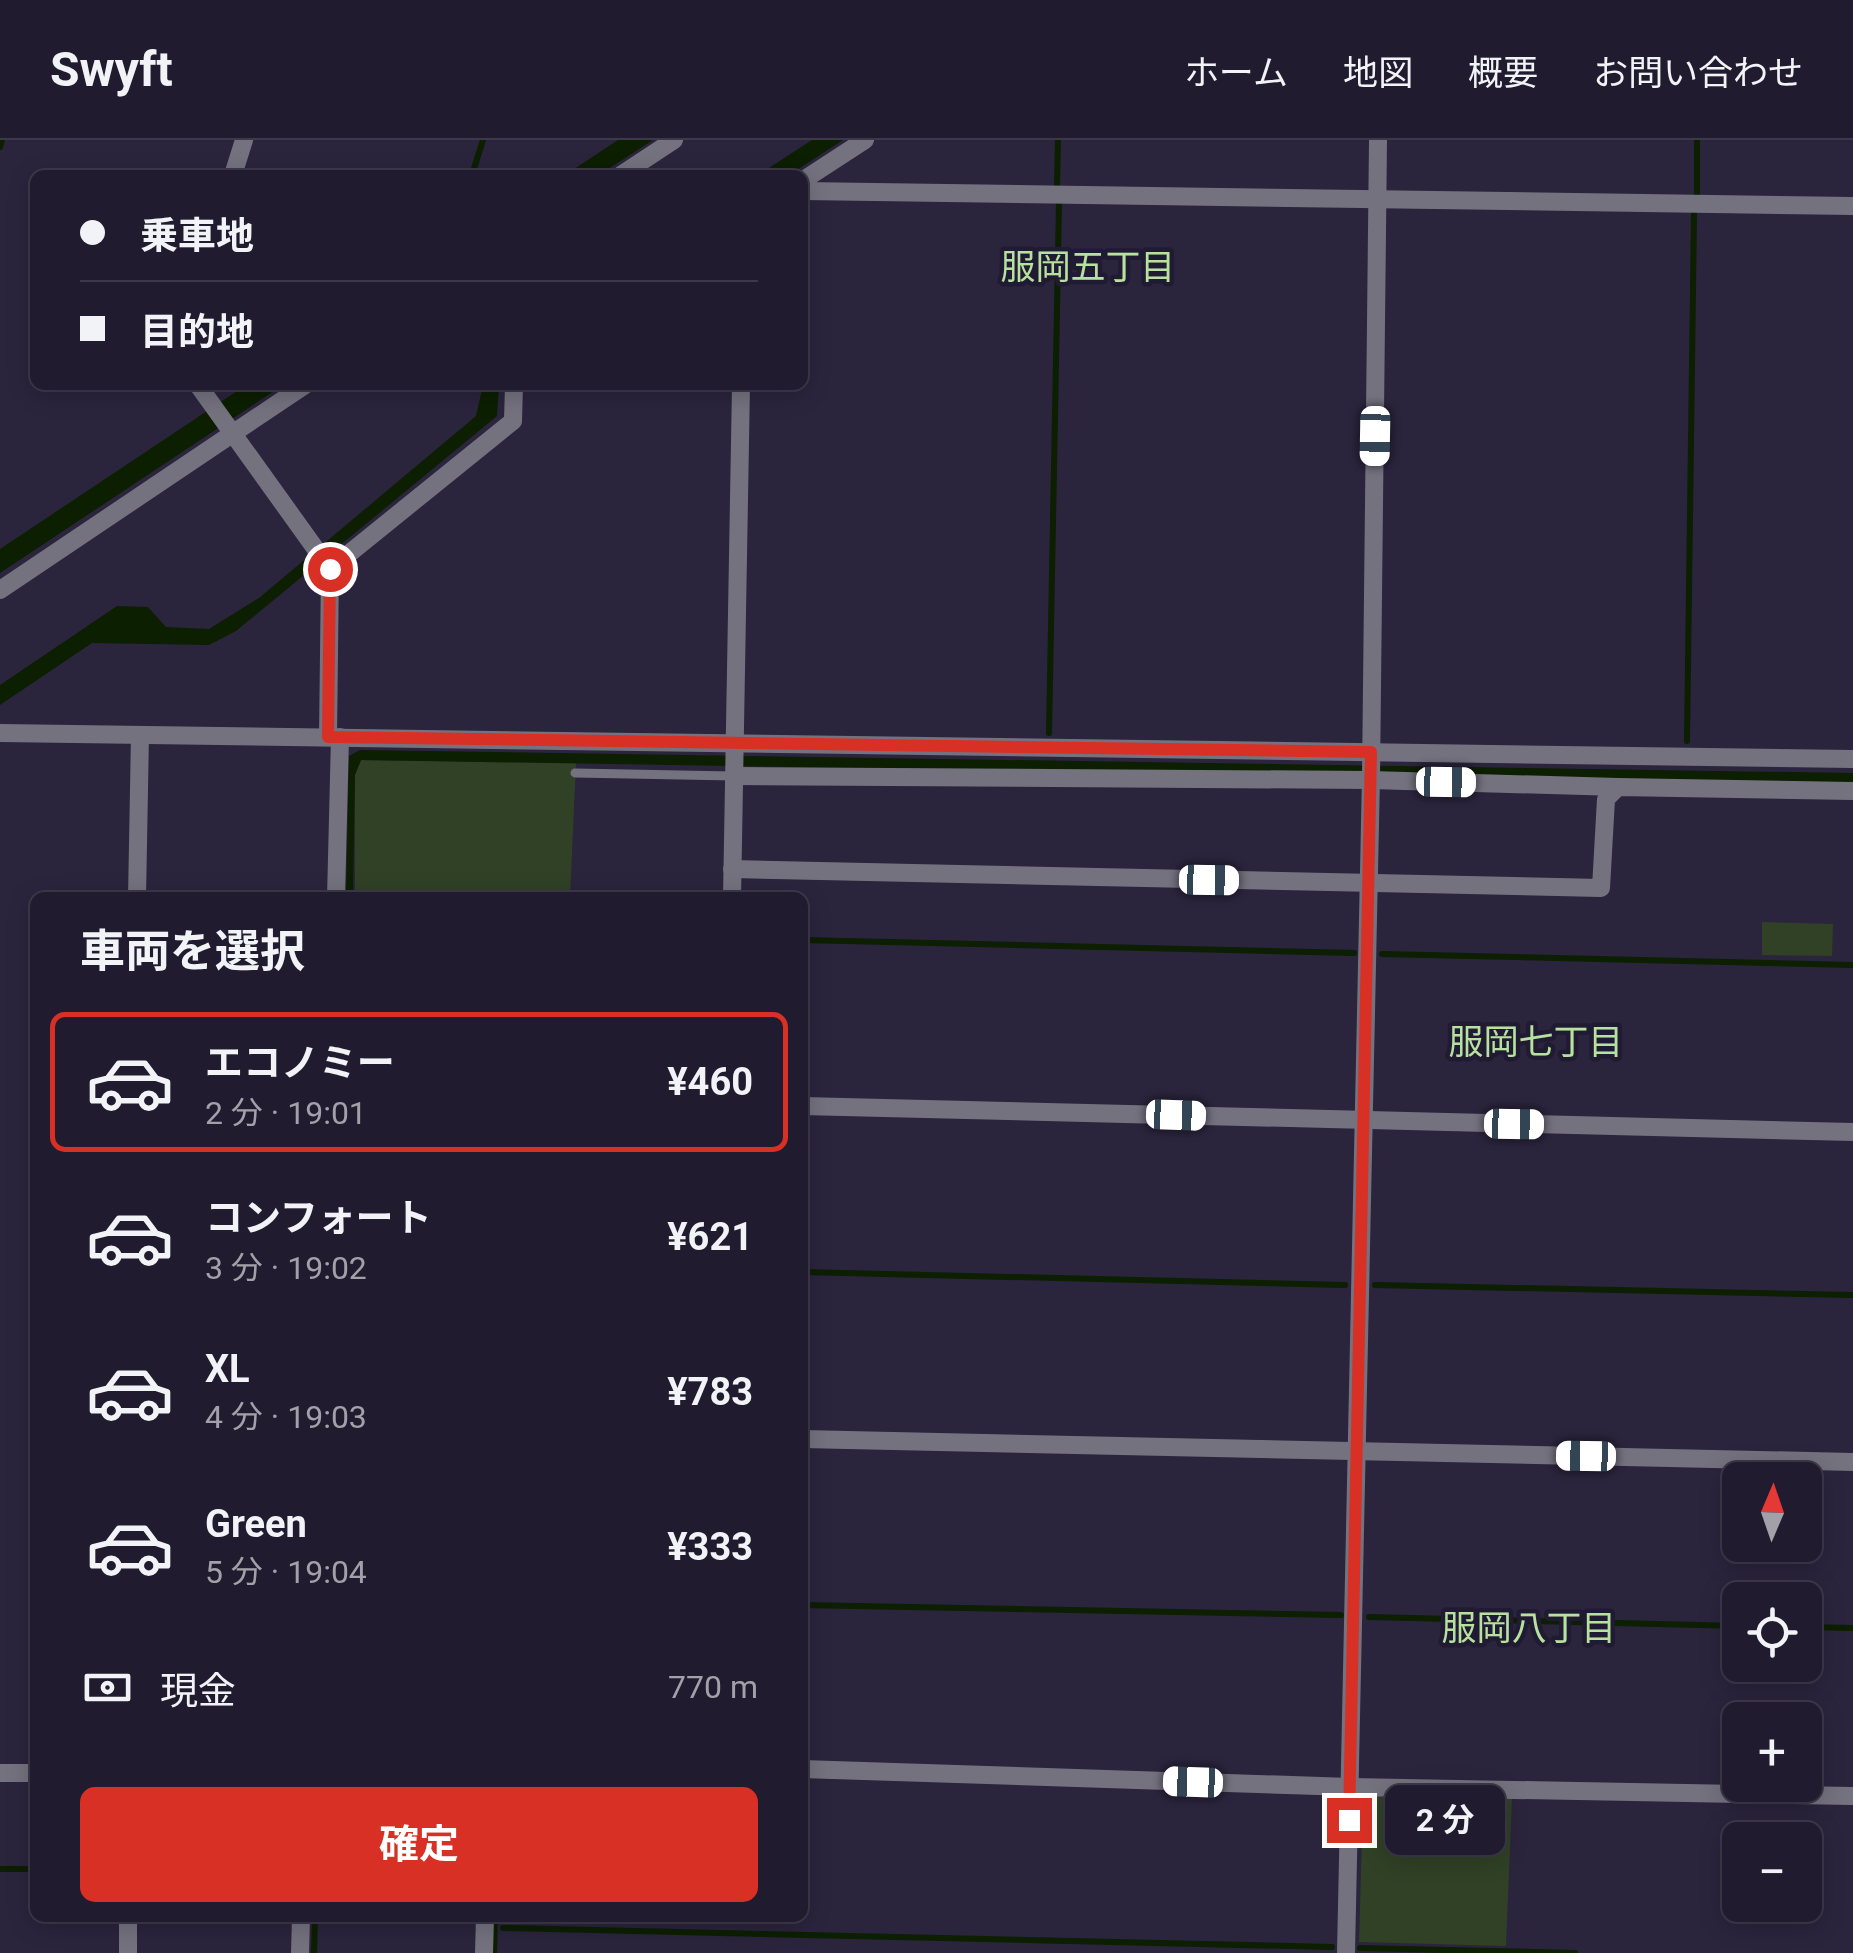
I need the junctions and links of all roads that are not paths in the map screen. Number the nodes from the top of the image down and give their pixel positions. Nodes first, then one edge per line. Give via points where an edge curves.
1 (244, 140) edge
2 (674, 140) edge
3 (865, 140) edge
4 (1378, 140) edge
5 (235, 170) edge
6 (629, 170) edge
7 (808, 177) edge
8 (808, 191) edge
9 (1378, 199) junction
10 (1853, 206) edge
11 (202, 390) edge
12 (296, 390) edge
13 (514, 390) edge
14 (742, 390) edge
15 (229, 431) junction
16 (328, 567) junction
17 (0, 590) edge
18 (0, 733) edge
19 (140, 735) junction
20 (334, 737) junction
21 (737, 743) junction
22 (1371, 752) junction
23 (1853, 759) edge
24 (575, 773) dead end
25 (736, 776) junction
26 (1371, 779) junction
27 (1618, 787) junction
28 (1853, 791) edge
29 (732, 869) junction
30 (1368, 883) junction
31 (137, 892) edge
32 (336, 892) edge
33 (732, 892) edge
34 (808, 1106) edge
35 (1364, 1120) junction
36 (1853, 1132) edge
37 (808, 1439) edge
38 (1357, 1451) junction
39 (1853, 1462) edge
40 (808, 1770) edge
41 (0, 1772) edge
42 (30, 1773) edge
43 (1350, 1787) junction
44 (1853, 1796) edge
45 (128, 1922) edge
46 (301, 1922) edge
47 (485, 1922) edge
48 (128, 1953) edge
49 (300, 1953) edge
50 (484, 1953) edge
51 (1346, 1953) edge

1 - 5 street
2 - 6 street
3 - 7 street
4 - 9 street
8 - 9 street
9 - 10 street
9 - 22 street
11 - 15 street
12 - 15 street
13 - 16 street via 513,421
14 - 21 street
15 - 16 street
15 - 17 street
16 - 20 street
18 - 19 street
19 - 20 street
19 - 31 street
20 - 21 street
20 - 32 street
21 - 22 street
21 - 25 street
22 - 23 street
22 - 26 street
24 - 25 lane
25 - 26 street
25 - 29 street
26 - 27 street
26 - 30 street
27 - 28 street
27 - 30 street via 1606,799 1601,888
29 - 30 street
29 - 33 street
30 - 35 street
34 - 35 street
35 - 36 street
35 - 38 street
37 - 38 street
38 - 39 street
38 - 43 street
40 - 43 street
41 - 42 street
43 - 44 street
43 - 51 street
45 - 48 street
46 - 49 street
47 - 50 street

